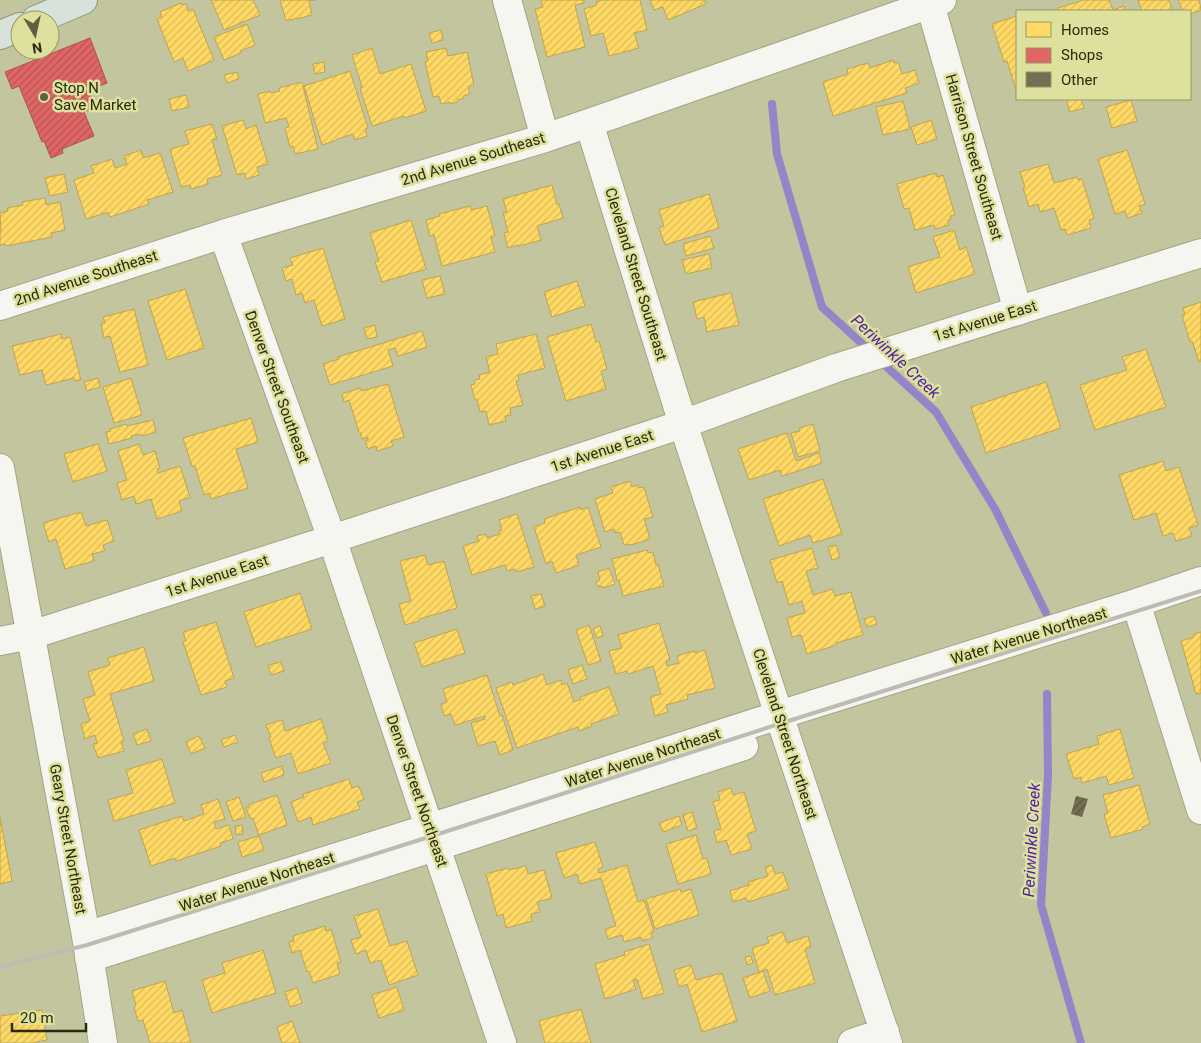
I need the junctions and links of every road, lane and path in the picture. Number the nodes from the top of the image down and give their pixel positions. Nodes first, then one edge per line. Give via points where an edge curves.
1 (83, 0) edge
2 (507, 0) edge
3 (936, 2) edge
4 (60, 10) edge
5 (589, 123) junction
6 (545, 138) junction
7 (222, 234) junction
8 (1201, 253) edge
9 (0, 306) edge
10 (1018, 311) junction
11 (683, 424) junction
12 (0, 468) edge
13 (332, 539) junction
14 (1201, 581) edge
15 (1201, 598) edge
16 (1138, 610) junction
17 (31, 635) junction
18 (0, 641) edge
19 (782, 724) junction
20 (1201, 810) edge
21 (432, 837) junction
22 (87, 947) junction
23 (887, 1038) edge
24 (102, 1043) edge
25 (502, 1043) edge
26 (852, 1043) edge

1 - 4 main road
2 - 6 street
3 - 5 street, 2nd Avenue Southeast
3 - 10 street, Harrison Street Southeast
5 - 6 street, 2nd Avenue Southeast
5 - 11 street, Cleveland Street Southeast
6 - 7 street, 2nd Avenue Southeast
7 - 9 street, 2nd Avenue Southeast
7 - 13 street, Denver Street Southeast
8 - 10 street, 1st Avenue East
10 - 11 street, 1st Avenue East via 836,368
11 - 13 street, 1st Avenue East
11 - 19 street, Cleveland Street Northeast
12 - 17 street, Geary Street Northeast
13 - 17 street, 1st Avenue East
13 - 21 street, Denver Street Northeast
14 - 16 street, Water Avenue Northeast
15 - 16 street, Water Avenue Northeast
16 - 19 street, Water Avenue Northeast
16 - 20 street
17 - 18 street, 1st Avenue East
17 - 22 street, Geary Street Northeast
19 - 21 street, Water Avenue Northeast
19 - 23 street, Cleveland Street Northeast
21 - 22 street, Water Avenue Northeast
21 - 25 street, Denver Street Northeast
22 - 24 street, Geary Street Northeast
23 - 26 street

